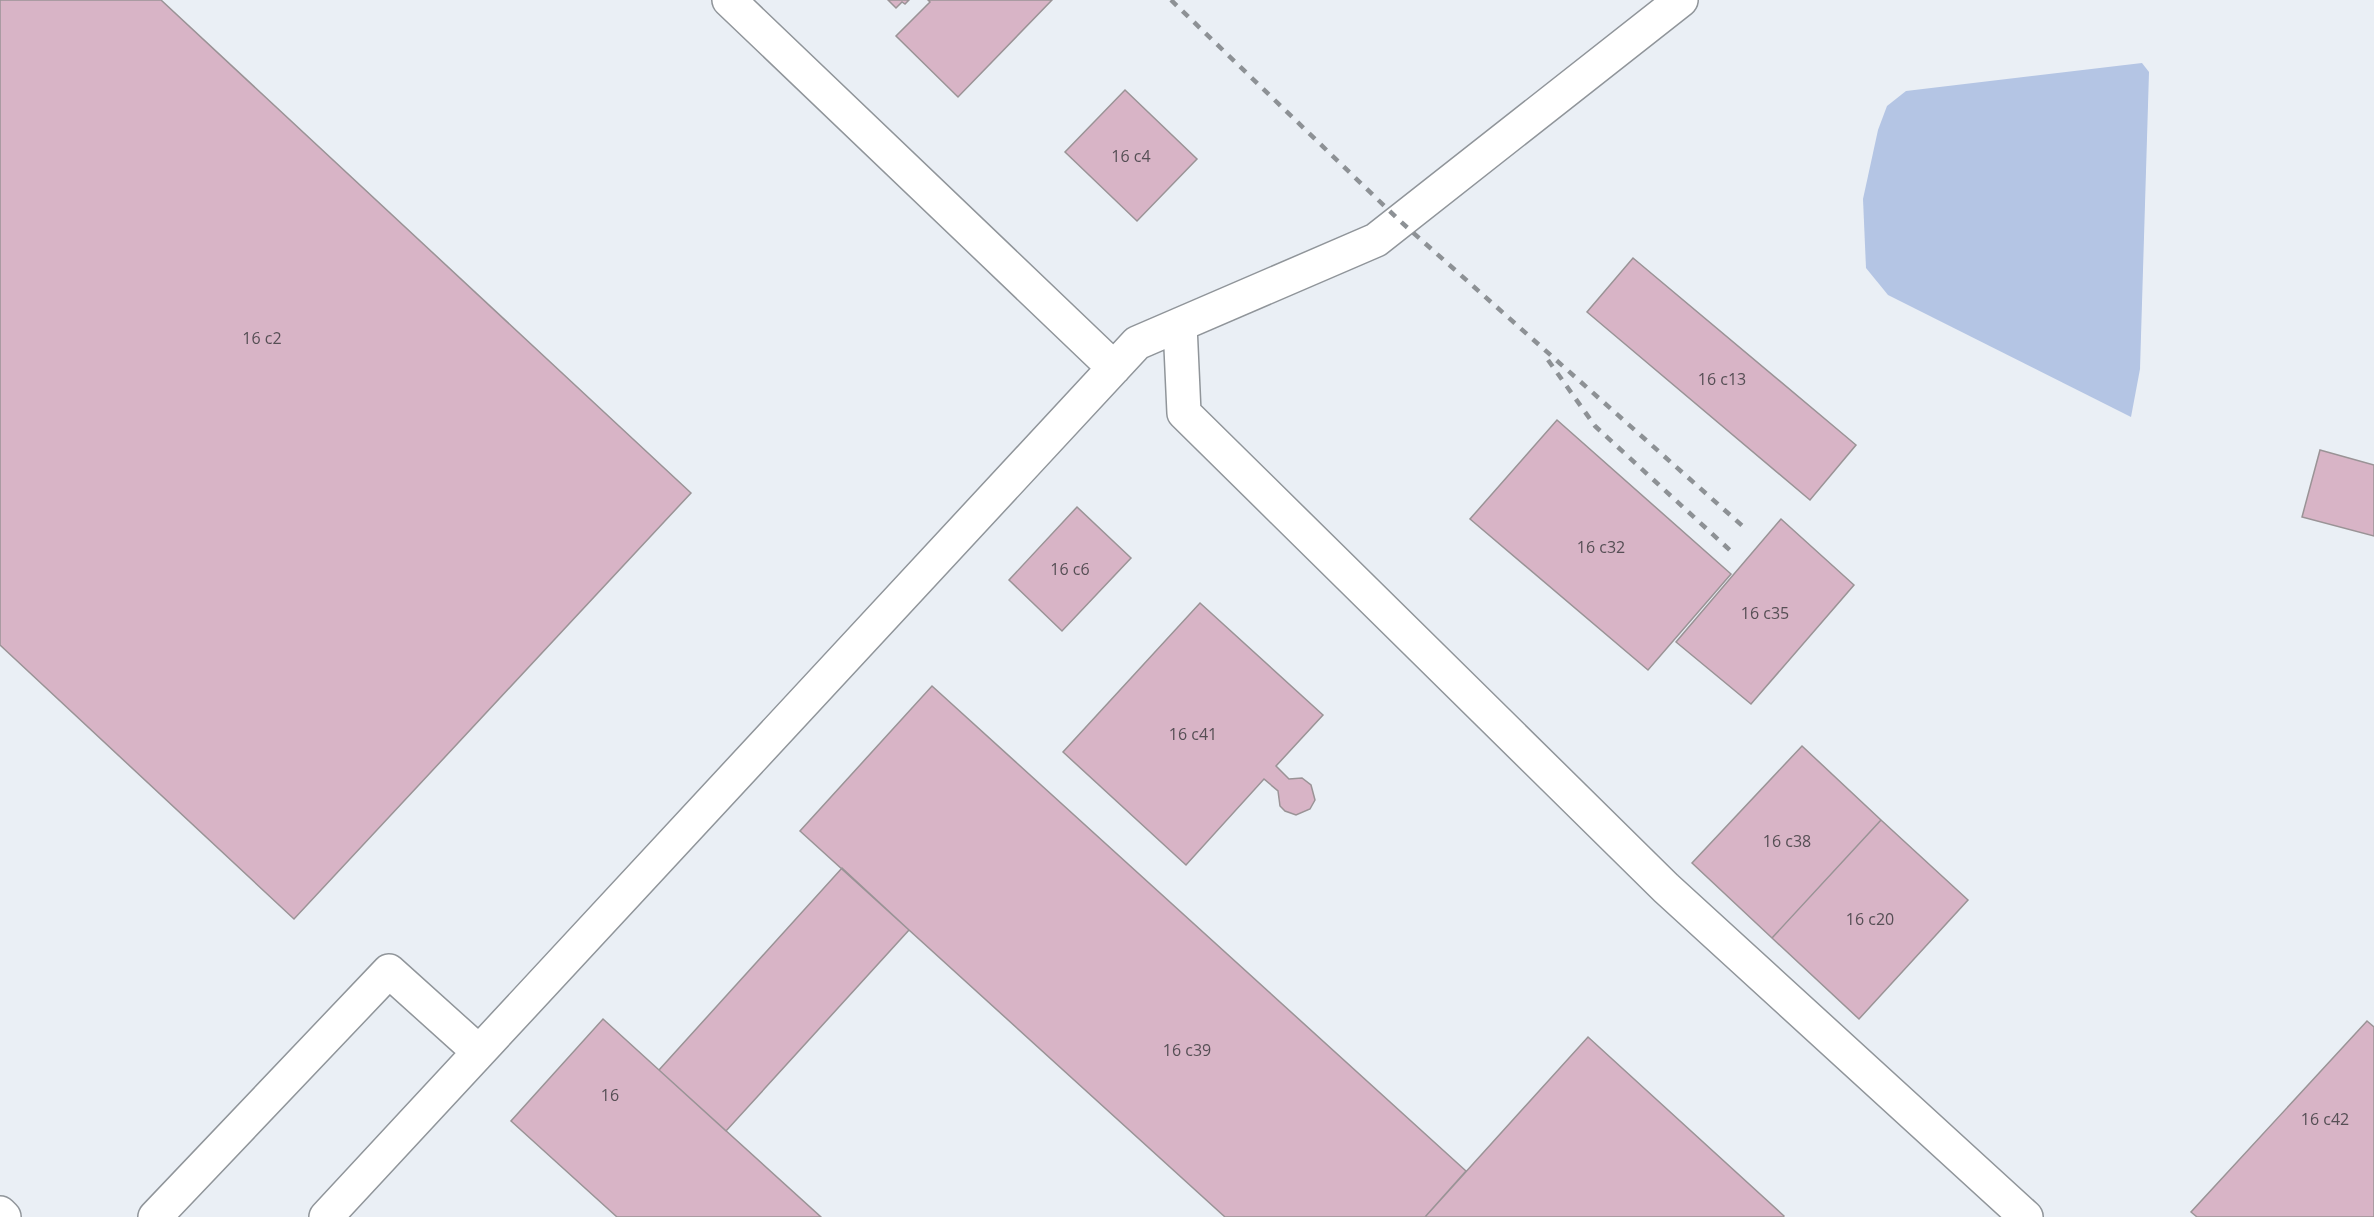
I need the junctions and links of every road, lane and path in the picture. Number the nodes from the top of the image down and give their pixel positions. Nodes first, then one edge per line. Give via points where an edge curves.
1 (729, 0) edge
2 (1682, 0) edge
3 (1180, 325) junction
4 (1114, 368) junction
5 (479, 1052) junction
6 (0, 1214) edge
7 (4, 1217) edge
8 (154, 1217) edge
9 (326, 1217) edge
10 (2026, 1217) edge

1 - 4 lane
2 - 3 lane via 1376,240
3 - 4 lane via 1137,343
3 - 10 lane via 1184,413 1666,888
4 - 5 lane
5 - 8 lane via 389,971
5 - 9 lane
6 - 7 lane

